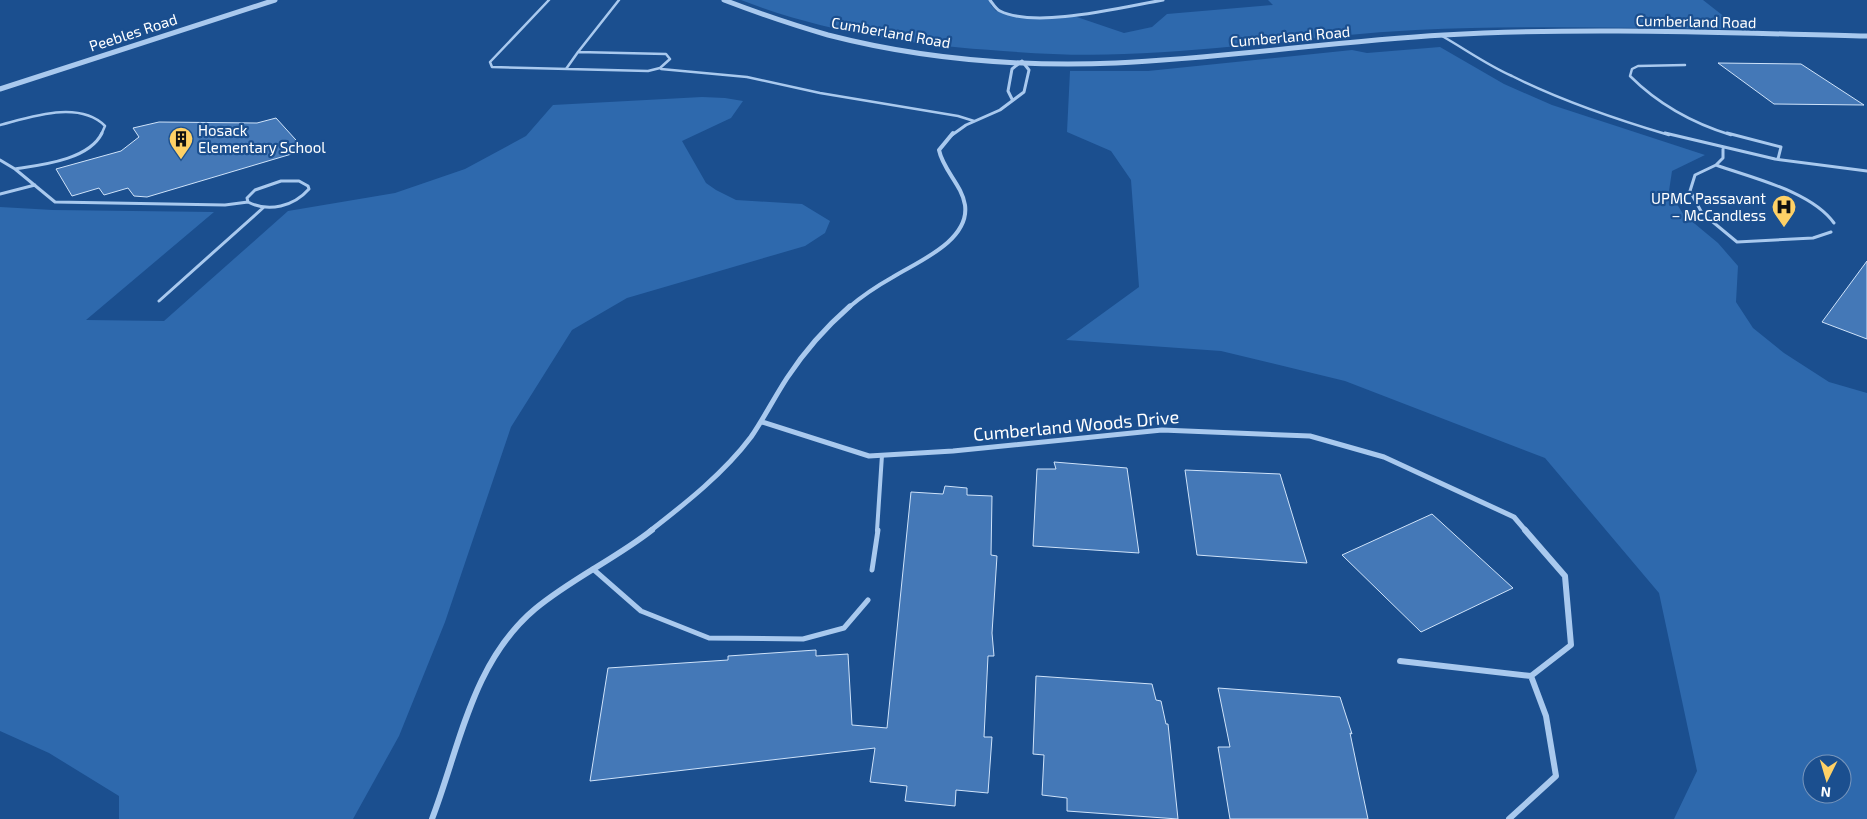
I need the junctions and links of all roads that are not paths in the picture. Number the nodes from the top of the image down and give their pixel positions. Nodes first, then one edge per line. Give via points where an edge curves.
1 (275, 0) edge
2 (549, 0) edge
3 (619, 0) edge
4 (724, 0) edge
5 (990, 0) edge
6 (1163, 0) edge
7 (1440, 35) junction
8 (1867, 36) edge
9 (578, 52) junction
10 (1022, 61) junction
11 (1685, 65) dead end
12 (660, 68) junction
13 (566, 69) junction
14 (0, 89) edge
15 (1012, 99) junction
16 (974, 121) junction
17 (0, 125) edge
18 (1723, 149) junction
19 (1778, 159) junction
20 (0, 160) edge
21 (1716, 165) junction
22 (15, 169) junction
23 (1867, 171) edge
24 (35, 185) junction
25 (0, 194) edge
26 (248, 202) junction
27 (264, 207) junction
28 (1834, 223) dead end
29 (1831, 232) dead end
30 (159, 301) dead end
31 (762, 422) junction
32 (882, 455) junction
33 (593, 569) junction
34 (872, 570) dead end
35 (868, 600) dead end
36 (1400, 661) dead end
37 (1531, 676) junction
38 (432, 819) edge
39 (1509, 819) edge

1 - 14 street, Peebles Road
2 - 13 lane via 490,62 492,67 502,68
3 - 9 lane
4 - 10 street, Cumberland Road via 790,24 861,42
5 - 6 street via 996,11 1026,18 1055,17
7 - 8 street, Cumberland Road via 1575,31
7 - 10 street, Cumberland Road via 1167,60
7 - 18 lane via 1484,62 1544,91 1638,125
9 - 12 lane via 666,54 670,58
9 - 13 lane
10 - 15 street via 1012,70 1008,91
10 - 15 street via 1029,70 1024,92
11 - 19 lane via 1638,66 1632,69 1630,76 1659,102 1696,123 1780,146
12 - 13 lane via 648,71
12 - 16 lane via 747,77
15 - 16 street via 999,110
16 - 31 street via 950,134 939,150 943,166 966,204 963,224 954,237 939,250 871,290 838,317 796,365
17 - 22 lane via 45,115 76,114 96,118 105,126 103,135 77,154 47,165
18 - 19 lane
18 - 21 lane via 1723,158
19 - 23 lane
20 - 22 lane
21 - 28 lane via 1803,198 1819,207
21 - 29 lane via 1695,175 1690,190 1702,213 1737,242 1813,238
22 - 24 lane
24 - 25 lane
24 - 26 lane via 55,202 225,205
26 - 27 lane
26 - 27 lane via 249,194 272,183 299,181 308,186 306,194 299,198
27 - 30 lane
31 - 32 street, Cumberland Woods Drive via 869,456
31 - 33 street via 702,488 634,543
32 - 34 lane via 880,513
32 - 37 street, Cumberland Woods Drive via 1162,430 1310,436 1384,457 1514,517 1566,576 1570,645
33 - 35 lane via 641,611 709,638 803,639 844,628
33 - 38 street via 533,610 491,663 476,693
36 - 37 street
37 - 39 street via 1546,716 1556,776

